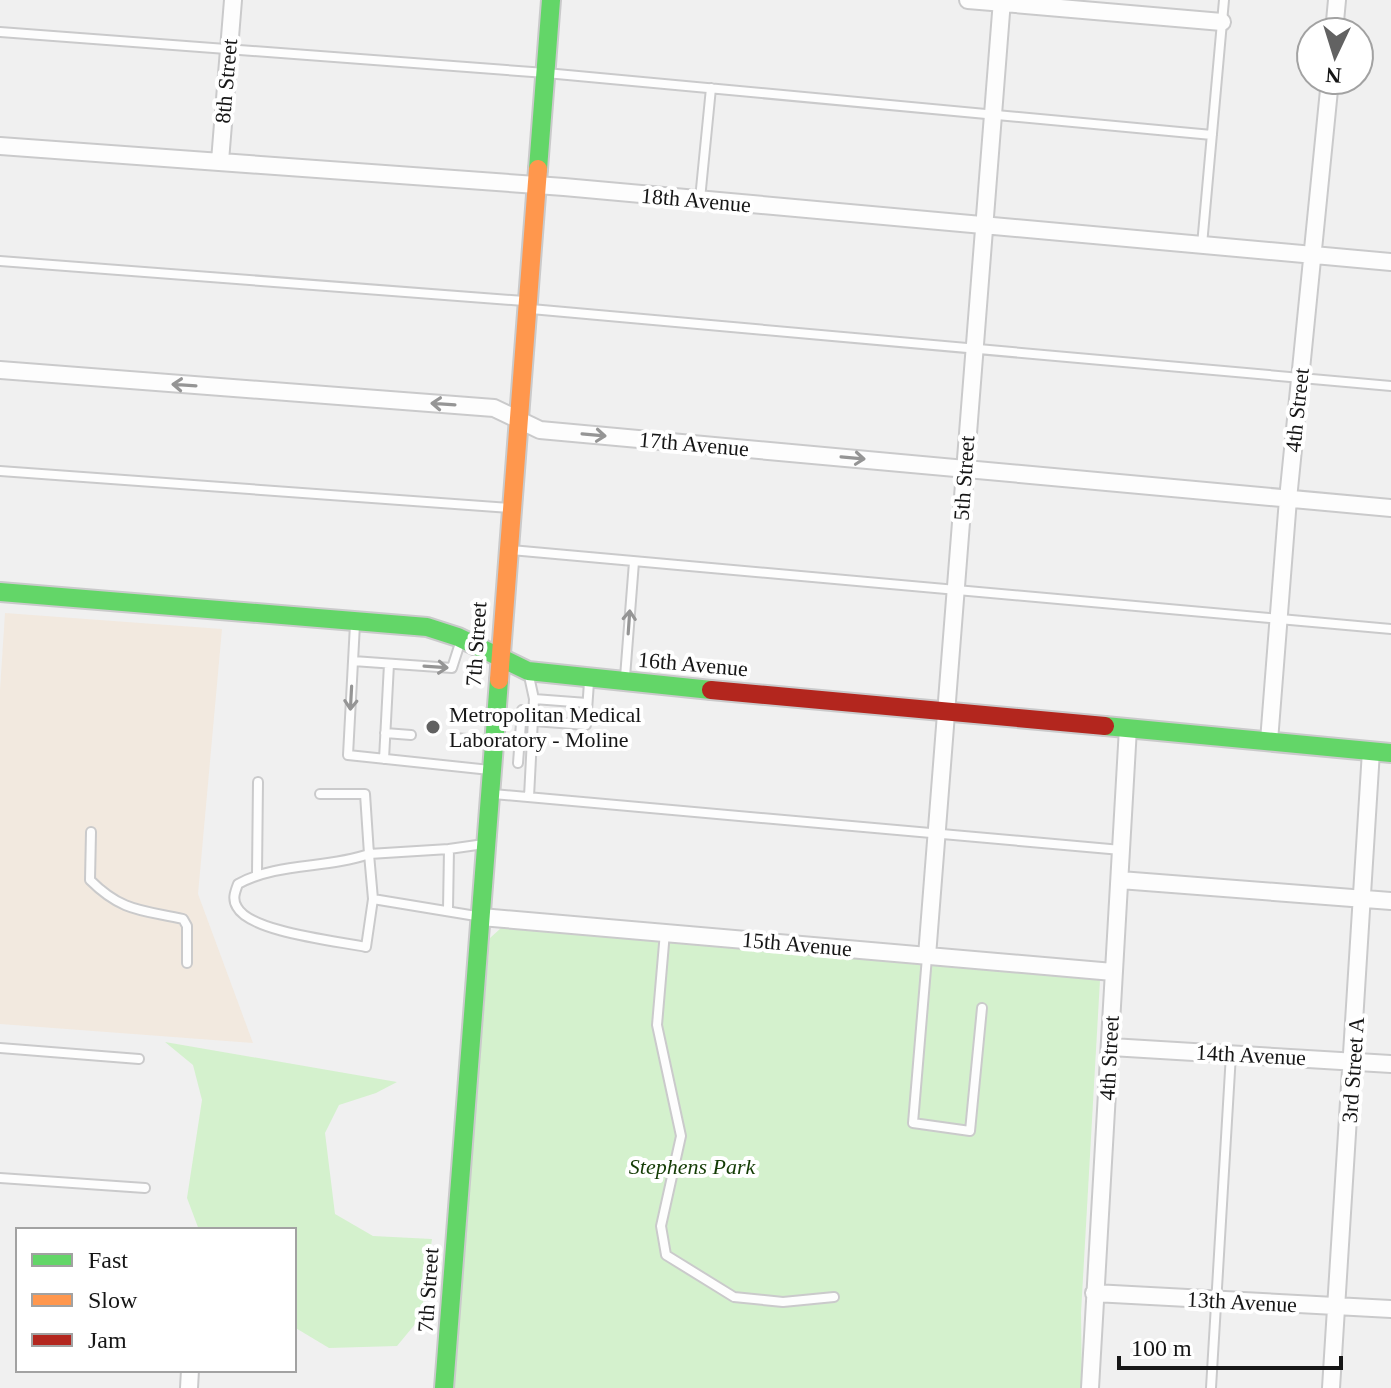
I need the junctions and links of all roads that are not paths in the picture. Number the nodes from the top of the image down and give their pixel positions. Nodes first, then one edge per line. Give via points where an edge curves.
1 (233, 0) edge
2 (551, 0) edge
3 (968, 0) edge
4 (1224, 0) edge
5 (1002, 2) edge
6 (1222, 22) junction
7 (0, 32) edge
8 (229, 47) junction
9 (546, 73) junction
10 (711, 88) junction
11 (1329, 96) edge
12 (994, 113) junction
13 (1212, 135) junction
14 (0, 146) edge
15 (220, 161) junction
16 (538, 186) junction
17 (700, 200) junction
18 (984, 226) junction
19 (1202, 246) junction
20 (1314, 254) junction
21 (0, 261) edge
22 (1391, 262) edge
23 (528, 305) junction
24 (973, 347) junction
25 (0, 370) edge
26 (1301, 378) junction
27 (1391, 386) edge
28 (518, 420) junction
29 (965, 468) junction
30 (0, 471) edge
31 (1288, 499) junction
32 (511, 508) junction
33 (1391, 508) edge
34 (508, 550) junction
35 (634, 562) junction
36 (956, 591) junction
37 (0, 592) edge
38 (1278, 619) junction
39 (355, 620) junction
40 (1391, 629) edge
41 (461, 638) junction
42 (499, 658) junction
43 (353, 661) junction
44 (389, 664) junction
45 (528, 671) junction
46 (589, 679) junction
47 (625, 682) junction
48 (534, 699) junction
49 (587, 703) junction
50 (496, 709) junction
51 (522, 710) junction
52 (946, 710) junction
53 (534, 711) junction
54 (534, 721) junction
55 (1128, 728) junction
56 (385, 733) junction
57 (411, 735) dead end
58 (454, 738) dead end
59 (494, 741) junction
60 (1269, 741) junction
61 (1371, 751) junction
62 (1391, 753) edge
63 (384, 759) junction
64 (518, 763) junction
65 (531, 764) junction
66 (492, 766) junction
67 (258, 782) dead end
68 (320, 794) dead end
69 (490, 794) junction
70 (529, 797) junction
71 (91, 832) dead end
72 (937, 834) junction
73 (486, 844) junction
74 (449, 849) junction
75 (1122, 850) junction
76 (369, 854) junction
77 (257, 873) junction
78 (1120, 880) junction
79 (373, 899) junction
80 (1364, 899) junction
81 (1391, 901) edge
82 (448, 909) junction
83 (481, 917) junction
84 (665, 932) junction
85 (927, 956) junction
86 (187, 963) dead end
87 (1113, 972) junction
88 (982, 1008) dead end
89 (1111, 1047) junction
90 (0, 1048) edge
91 (1231, 1054) junction
92 (139, 1059) dead end
93 (1354, 1061) junction
94 (1391, 1064) edge
95 (0, 1178) edge
96 (145, 1188) dead end
97 (1094, 1293) junction
98 (834, 1297) dead end
99 (1216, 1300) junction
100 (1336, 1307) junction
101 (1391, 1309) edge
102 (444, 1388) edge
103 (1090, 1388) edge
104 (1211, 1388) edge
105 (1331, 1388) edge

1 - 8 street, 8th Street
2 - 9 street, 7th Street
3 - 5 street
4 - 6 lane
5 - 6 street
5 - 12 street, 5th Street
6 - 13 lane
7 - 8 lane
8 - 9 lane
8 - 15 street, 8th Street
9 - 10 lane
9 - 16 street, 7th Street
10 - 12 lane
10 - 17 lane
11 - 20 street, 4th Street
12 - 13 lane
12 - 18 street, 5th Street
13 - 19 lane
14 - 15 street, 18th Avenue
15 - 16 street, 18th Avenue
16 - 17 street, 18th Avenue
16 - 23 street, 7th Street
17 - 18 street, 18th Avenue
18 - 19 street, 18th Avenue
18 - 24 street, 5th Street
19 - 20 street, 18th Avenue
20 - 22 street, 18th Avenue
20 - 26 street, 4th Street
21 - 23 lane
23 - 24 lane
23 - 28 street, 7th Street
24 - 26 lane
24 - 29 street, 5th Street
28 -> 25 street, 17th Avenue via 494,408
26 - 27 lane
26 - 31 street, 4th Street
28 -> 29 street, 17th Avenue via 540,430
28 - 32 street, 7th Street
29 - 31 street, 17th Avenue
29 - 36 street, 5th Street
30 - 32 lane
31 - 33 street, 17th Avenue
31 - 38 street, 4th Street
32 - 34 street, 7th Street
34 - 35 lane
34 - 42 street, 7th Street
35 - 36 lane
47 -> 35 lane
36 - 38 lane
36 - 52 street, 5th Street
37 - 39 street, 16th Avenue
38 - 40 lane
38 - 60 street, 4th Street
39 - 41 street, 16th Avenue via 427,627
39 - 43 lane
41 - 42 street, 16th Avenue
44 -> 41 lane via 452,668
42 - 45 street, 16th Avenue
42 - 50 street, 7th Street
43 - 44 lane
43 -> 63 lane via 348,755
44 - 56 lane
45 - 46 street, 16th Avenue
45 - 48 lane
46 - 47 street, 16th Avenue
46 - 49 lane
47 - 52 street, 16th Avenue
48 - 49 lane
48 - 53 lane
49 - 54 lane via 586,725
50 - 51 lane
50 - 59 street, 7th Street
51 - 53 lane
51 - 64 lane
52 - 55 street, 16th Avenue
52 - 72 street, 5th Street
53 - 54 lane
54 - 65 lane
55 - 60 street, 16th Avenue
55 - 75 street, 4th Street
56 - 57 lane
56 - 63 lane
58 - 59 lane
59 - 66 street, 7th Street
60 - 61 street, 16th Avenue
61 - 62 street, 16th Avenue
61 - 80 street, 3rd Street A
63 - 66 lane
64 - 65 lane
64 - 66 lane
65 - 70 lane
66 - 69 street, 7th Street
67 - 77 lane
68 - 76 lane via 365,794
69 - 70 lane
69 - 73 street, 7th Street
70 - 72 lane
71 - 86 lane via 90,880 107,896 138,911 183,919
72 - 75 lane
72 - 85 street, 5th Street
73 - 74 lane
73 - 83 street, 7th Street
74 - 76 lane
74 - 82 lane
75 - 78 street, 4th Street
76 - 77 lane via 341,864
76 - 79 lane
77 - 79 lane via 238,884 233,898 255,924 366,947
78 - 80 street
78 - 87 street, 4th Street
79 - 82 lane
80 - 81 street
80 - 93 street, 3rd Street A
82 - 83 lane
83 - 84 street, 15th Avenue
83 - 102 street, 7th Street
84 - 85 street, 15th Avenue
84 - 98 lane via 657,1025 681,1136 661,1226 666,1255 734,1297 783,1302
85 - 87 street, 15th Avenue
85 - 88 lane via 913,1123 970,1131
87 - 89 street, 4th Street
89 - 91 street, 14th Avenue
89 - 97 street, 4th Street
90 - 92 lane
91 - 93 street, 14th Avenue
91 - 99 lane
93 - 94 street, 14th Avenue
93 - 100 street, 3rd Street A
95 - 96 lane
97 - 99 street, 13th Avenue
97 - 103 street, 4th Street
99 - 100 street, 13th Avenue
99 - 104 lane
100 - 101 street, 13th Avenue
100 - 105 street, 3rd Street A

